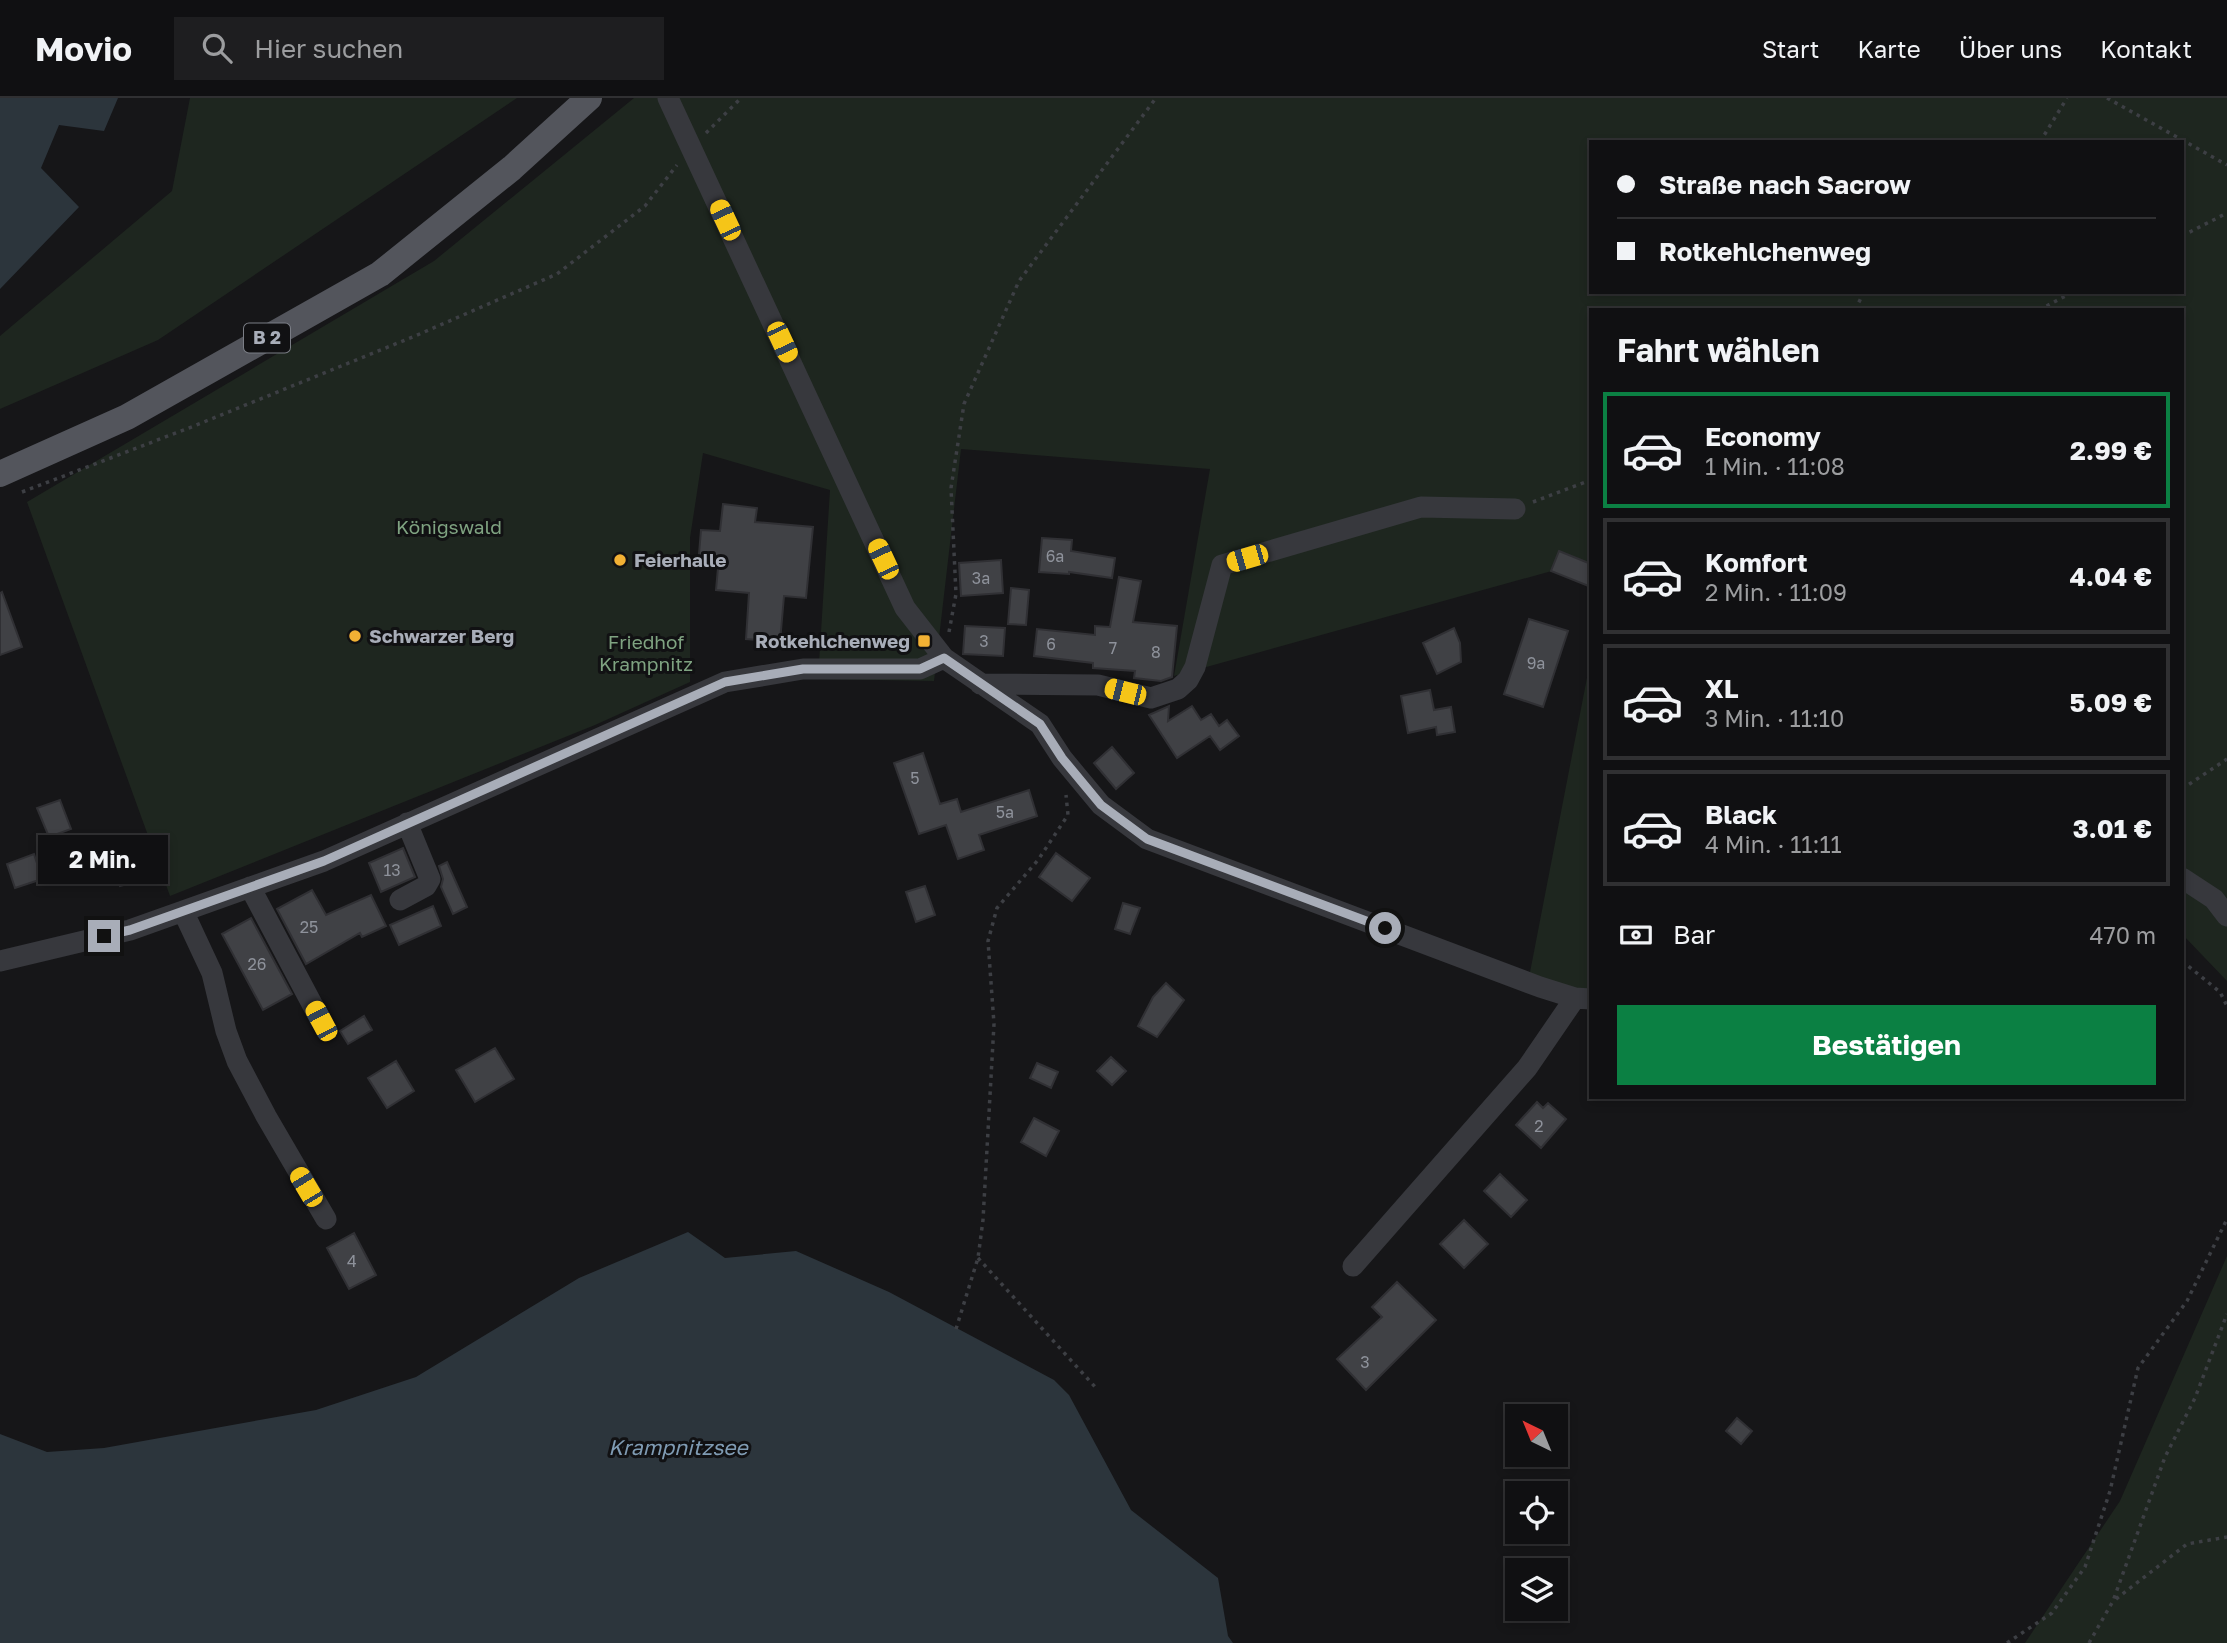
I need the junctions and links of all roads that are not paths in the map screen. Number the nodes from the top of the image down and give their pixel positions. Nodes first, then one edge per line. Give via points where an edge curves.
1 (589, 98) edge
2 (668, 98) edge
3 (6, 484) edge
4 (1515, 509) road end
5 (944, 658) junction
6 (978, 683) junction
7 (407, 823) junction
8 (2184, 879) edge
9 (250, 887) junction
10 (400, 900) dead end
11 (183, 911) junction
12 (2227, 916) edge
13 (0, 961) edge
14 (1583, 998) edge
15 (321, 1021) dead end
16 (326, 1219) dead end
17 (1353, 1266) dead end

1 - 3 main road, B 2 via 512,168 380,274
2 - 5 street via 905,608
4 - 6 street via 1421,507 1222,565 1191,674 1178,689 1151,698 1098,685
5 - 6 street
5 - 7 street via 920,669 803,669 725,682
6 - 14 street via 1040,724 1101,805 1147,839 1541,988
7 - 9 street via 324,861
7 - 10 street via 430,879
8 - 12 street via 2214,900
9 - 11 street
9 - 15 street
11 - 13 street via 130,930
11 - 16 street via 212,974 237,1061
14 - 17 street

